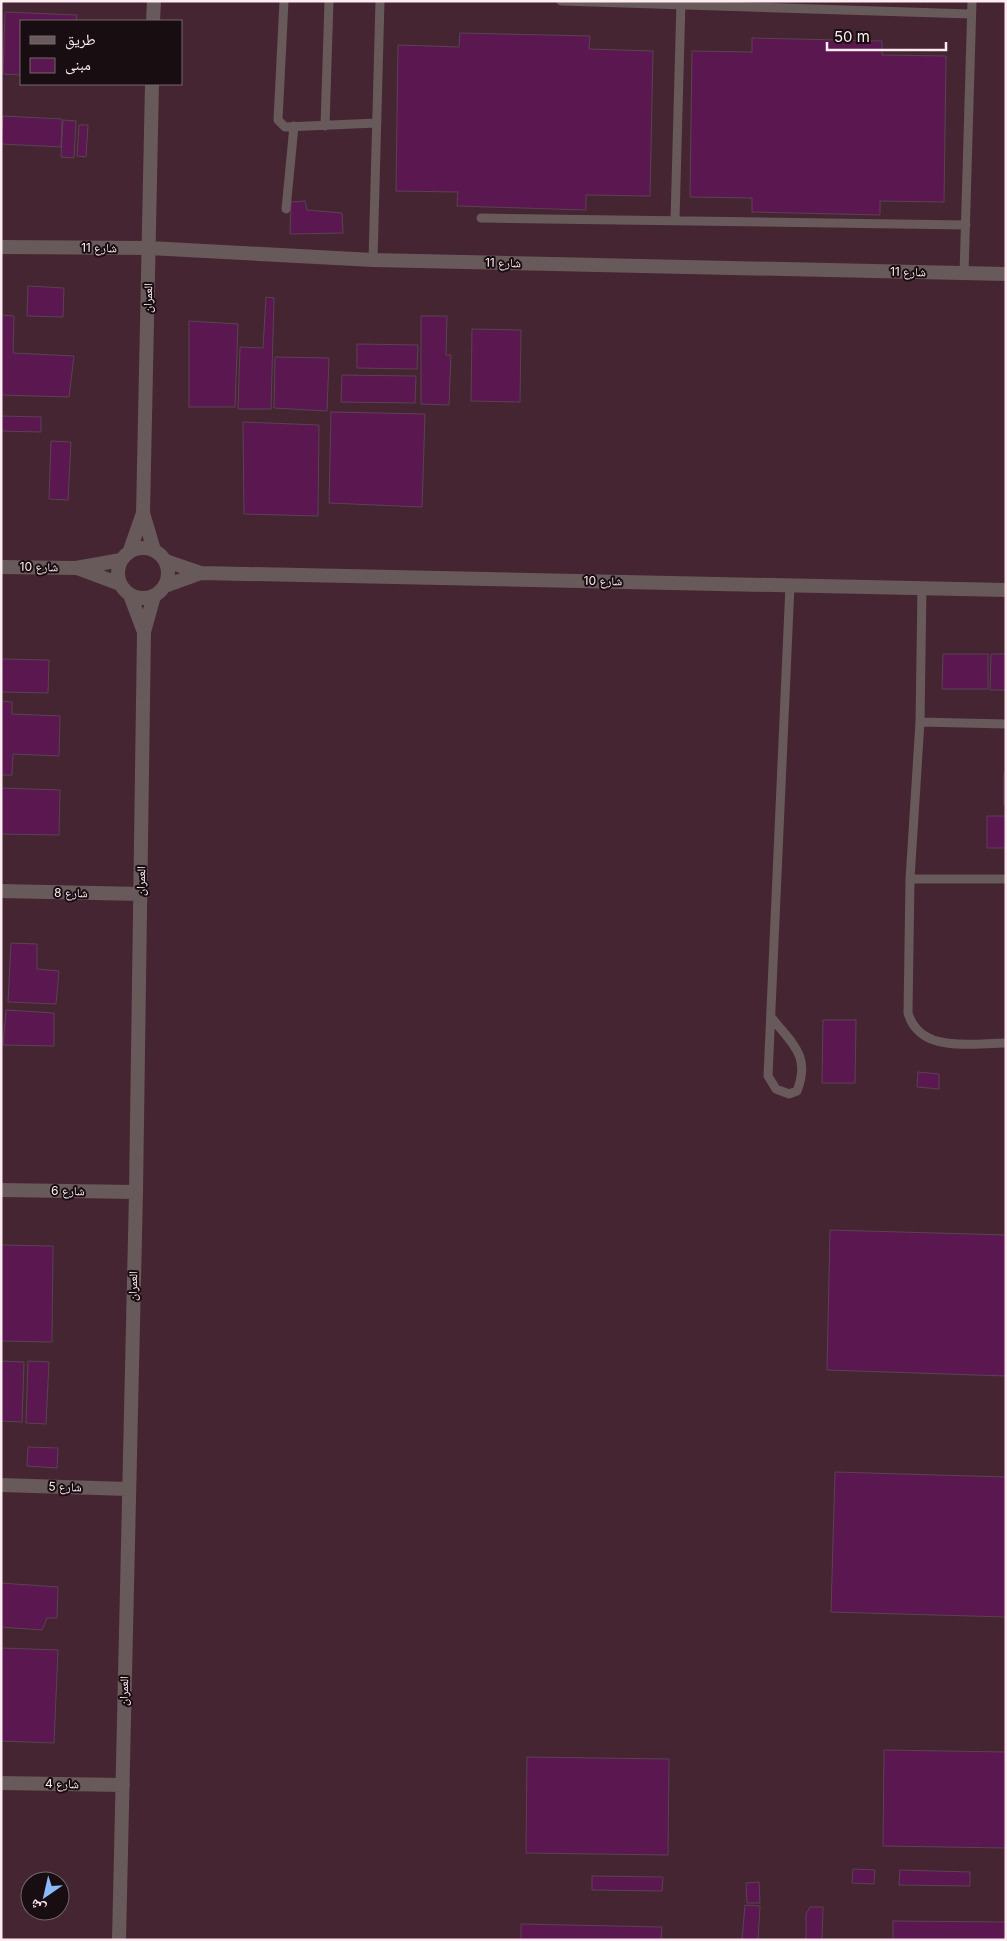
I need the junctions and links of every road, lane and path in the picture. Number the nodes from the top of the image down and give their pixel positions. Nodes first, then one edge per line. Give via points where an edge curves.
1 (154, 1) edge
2 (284, 1) edge
3 (329, 1) edge
4 (380, 1) edge
5 (561, 1) edge
6 (972, 1) edge
7 (681, 3) edge
8 (971, 14) junction
9 (153, 20) edge
10 (152, 85) edge
11 (377, 123) junction
12 (294, 126) junction
13 (325, 126) junction
14 (286, 209) dead end
15 (481, 218) dead end
16 (675, 220) junction
17 (966, 225) junction
18 (1, 247) edge
19 (149, 248) junction
20 (373, 260) junction
21 (964, 274) junction
22 (1006, 274) edge
23 (143, 513) junction
24 (154, 550) junction
25 (126, 555) junction
26 (166, 560) junction
27 (1, 567) edge
28 (76, 568) junction
29 (201, 573) junction
30 (790, 585) junction
31 (165, 586) junction
32 (922, 587) junction
33 (125, 590) junction
34 (1006, 590) edge
35 (154, 596) junction
36 (144, 632) junction
37 (920, 722) junction
38 (1006, 724) edge
39 (910, 879) junction
40 (1006, 879) edge
41 (1, 891) edge
42 (141, 894) junction
43 (771, 1017) junction
44 (1006, 1043) edge
45 (1, 1190) edge
46 (136, 1192) junction
47 (1, 1485) edge
48 (128, 1489) junction
49 (1, 1783) edge
50 (123, 1785) junction
51 (119, 1940) edge

1 - 9 street
2 - 12 lane via 278,120 285,127
3 - 13 lane
4 - 11 lane
5 - 7 lane
6 - 8 lane
7 - 8 lane
7 - 16 lane
8 - 17 lane
10 - 19 street, العمران
11 - 13 lane
11 - 20 lane
12 - 13 lane
12 - 14 lane
15 - 16 lane
16 - 17 lane
17 - 21 lane
18 - 19 street, شارع 11
19 - 20 street, شارع 11
19 - 23 street, العمران
20 - 21 street, شارع 11
21 - 22 street, شارع 11
23 - 24 street, العمران
23 - 25 street, العمران
24 - 25 street via 146,547
24 - 26 street
25 - 28 street, شارع 10
25 - 33 street via 117,572
26 - 29 street, شارع 10
26 - 31 street
27 - 28 street, شارع 10
28 - 33 street, شارع 10
29 - 30 street, شارع 10
29 - 31 street, شارع 10
30 - 32 street, شارع 10
30 - 43 lane
31 - 35 street
32 - 34 street, شارع 10
32 - 37 lane
33 - 35 street via 137,598
33 - 36 street, العمران
35 - 36 street, العمران
36 - 42 street, العمران
37 - 38 lane
37 - 39 lane
39 - 40 lane
39 - 44 lane via 908,1013 911,1023 922,1035 936,1042
41 - 42 street, شارع 8
42 - 46 street, العمران
43 - 43 lane via 768,1076 776,1089 789,1094 797,1090 803,1075 802,1057
45 - 46 street, شارع 6
46 - 48 street, العمران
47 - 48 street, شارع 5
48 - 50 street, العمران
49 - 50 street, شارع 4
50 - 51 street, العمران

